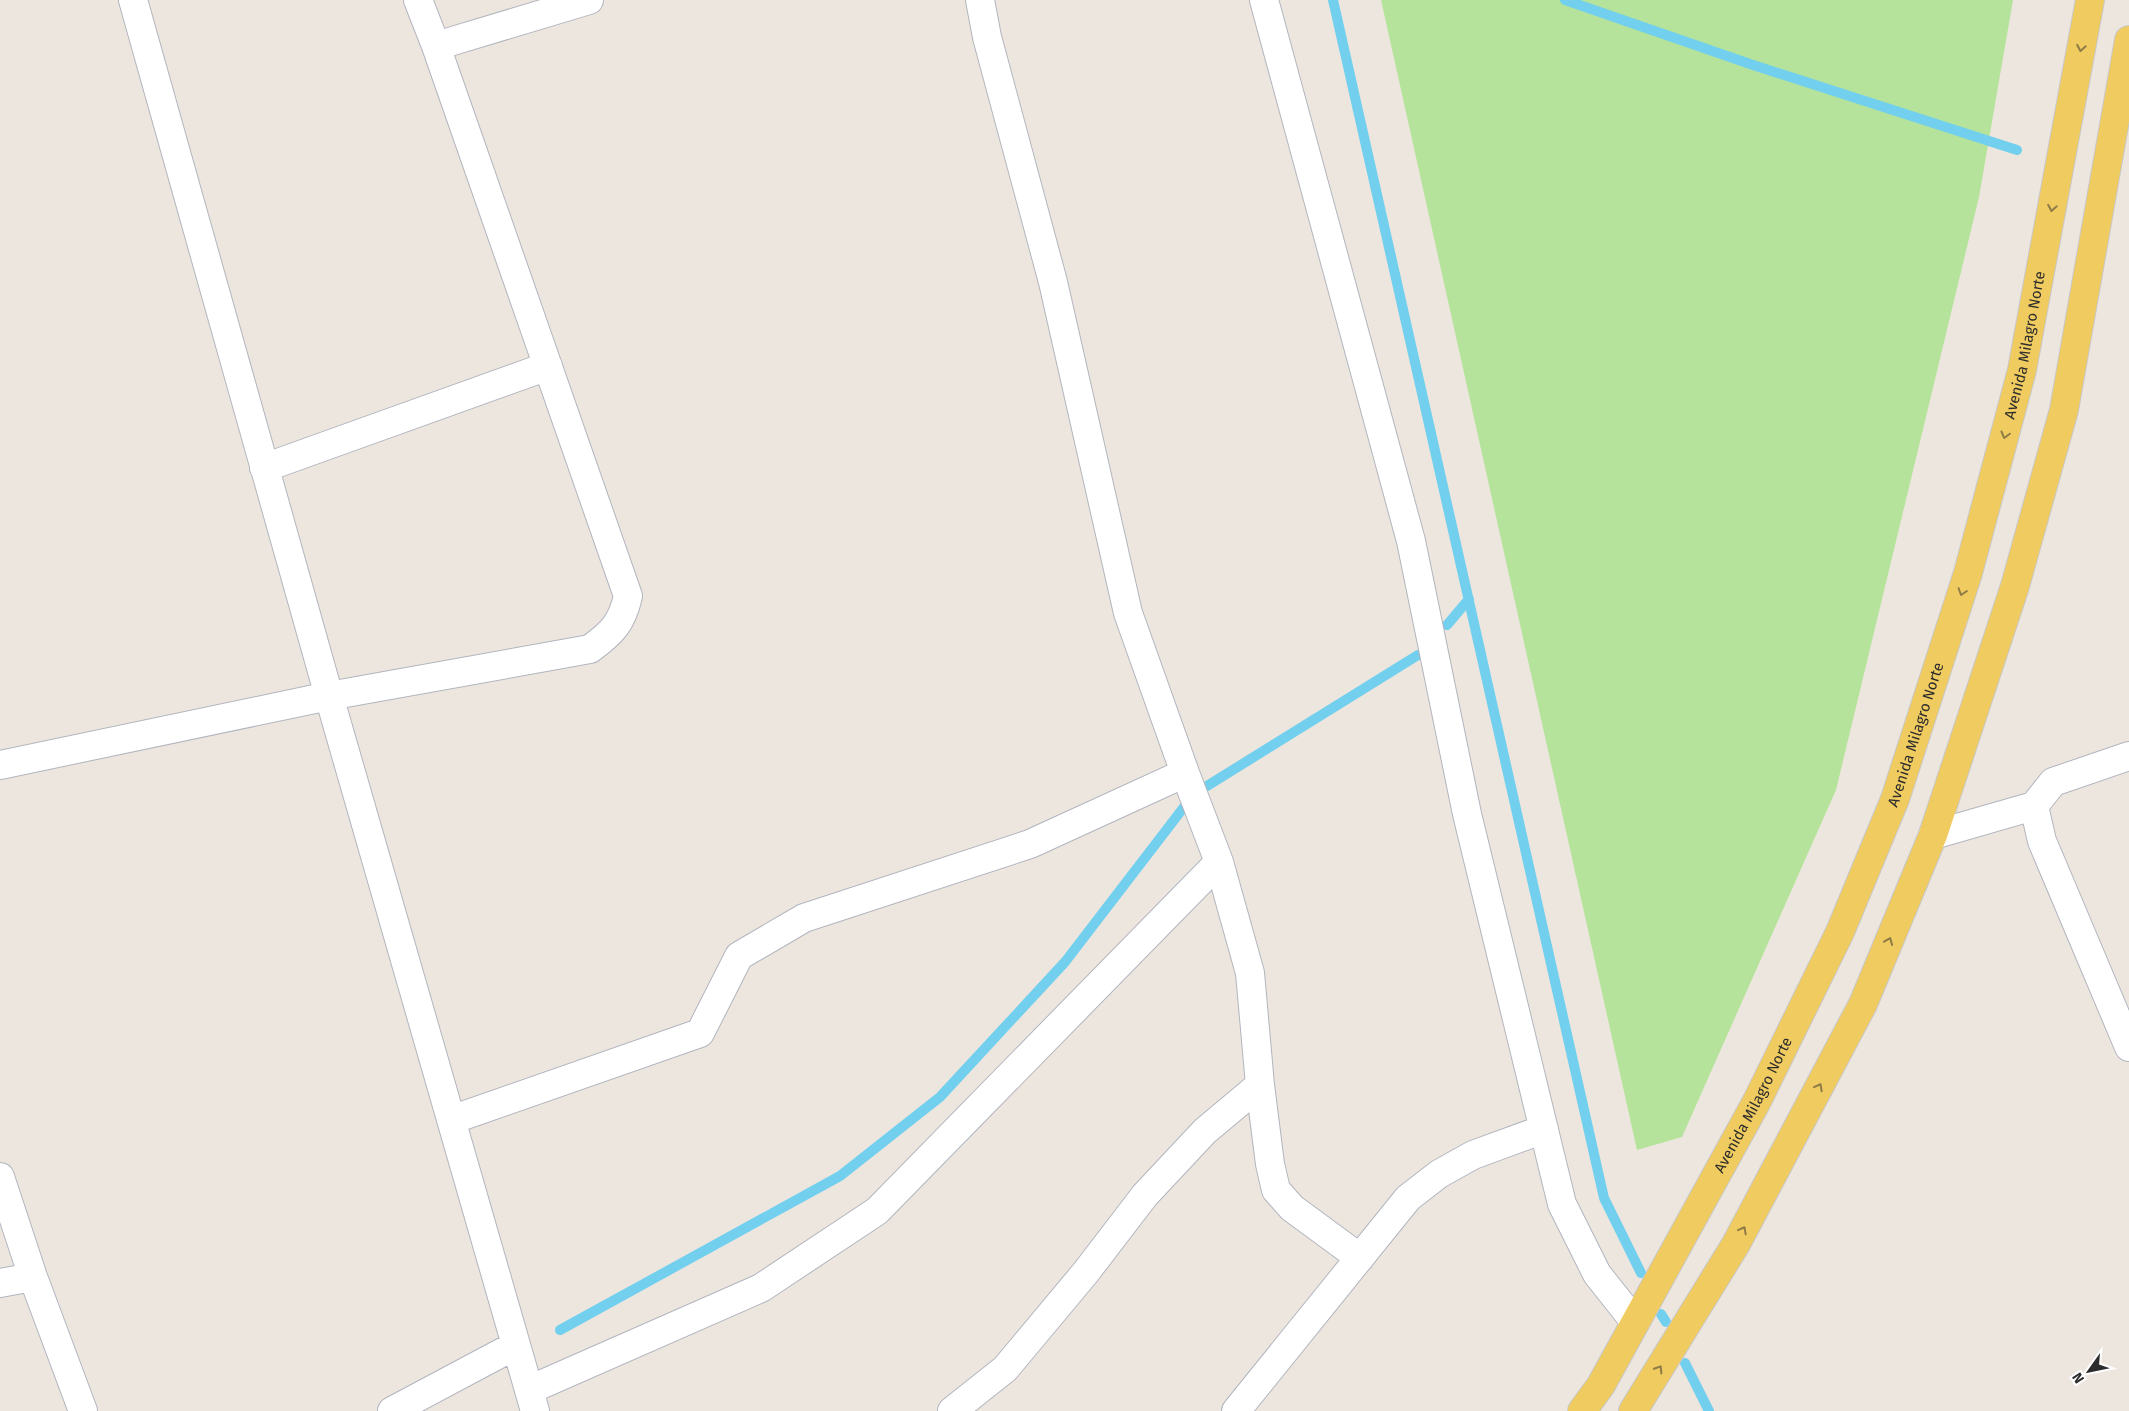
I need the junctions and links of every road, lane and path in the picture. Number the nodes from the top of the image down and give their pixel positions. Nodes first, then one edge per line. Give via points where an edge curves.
1 (133, 0) edge
2 (418, 0) edge
3 (589, 0) edge
4 (980, 0) edge
5 (1264, 0) edge
6 (2090, 0) edge
7 (2129, 40) edge
8 (436, 46) junction
9 (548, 366) junction
10 (264, 468) junction
11 (329, 696) junction
12 (2129, 756) edge
13 (0, 765) edge
14 (1184, 773) junction
15 (2034, 806) junction
16 (1933, 834) junction
17 (1219, 862) junction
18 (2129, 1047) edge
19 (1260, 1085) junction
20 (451, 1120) junction
21 (1544, 1129) junction
22 (0, 1177) edge
23 (5, 1210) edge
24 (1360, 1258) junction
25 (33, 1277) junction
26 (0, 1283) edge
27 (1635, 1322) junction
28 (516, 1345) junction
29 (532, 1400) edge
30 (83, 1411) edge
31 (392, 1411) edge
32 (952, 1411) edge
33 (1236, 1411) edge
34 (1582, 1411) edge
35 (1633, 1411) edge

1 - 10 street
2 - 8 street
3 - 8 street
4 - 14 street via 1053,282 1128,614
5 - 21 street via 1411,541 1467,814
6 -> 27 main road, Avenida Milagro Norte via 2022,370 1968,573 1895,799 1840,932 1758,1101
7 - 16 main road via 2064,410 2015,586
8 - 9 street
9 - 10 street
9 - 11 street via 628,596 625,611 611,634 590,649
10 - 11 street
11 - 13 street
11 - 20 street
12 - 15 street via 2053,782
14 - 17 street
14 - 20 street via 1030,844 804,918 739,956 700,1033
15 - 16 street
15 - 18 street via 2042,840
35 -> 16 main road via 1736,1244 1863,1004
17 - 19 street via 1250,973
17 - 29 street via 877,1211 761,1288
19 - 24 street via 1276,1190 1292,1208
19 - 32 street via 1205,1131 1145,1195 1005,1369
20 - 28 street
21 - 24 street via 1472,1155 1438,1174 1408,1198
21 - 27 street via 1562,1204 1597,1274
22 - 23 street
23 - 25 street
24 - 33 street
25 - 26 street
25 - 30 street
27 - 34 main road, Avenida Milagro Norte via 1601,1385
28 - 29 street
28 - 31 street

